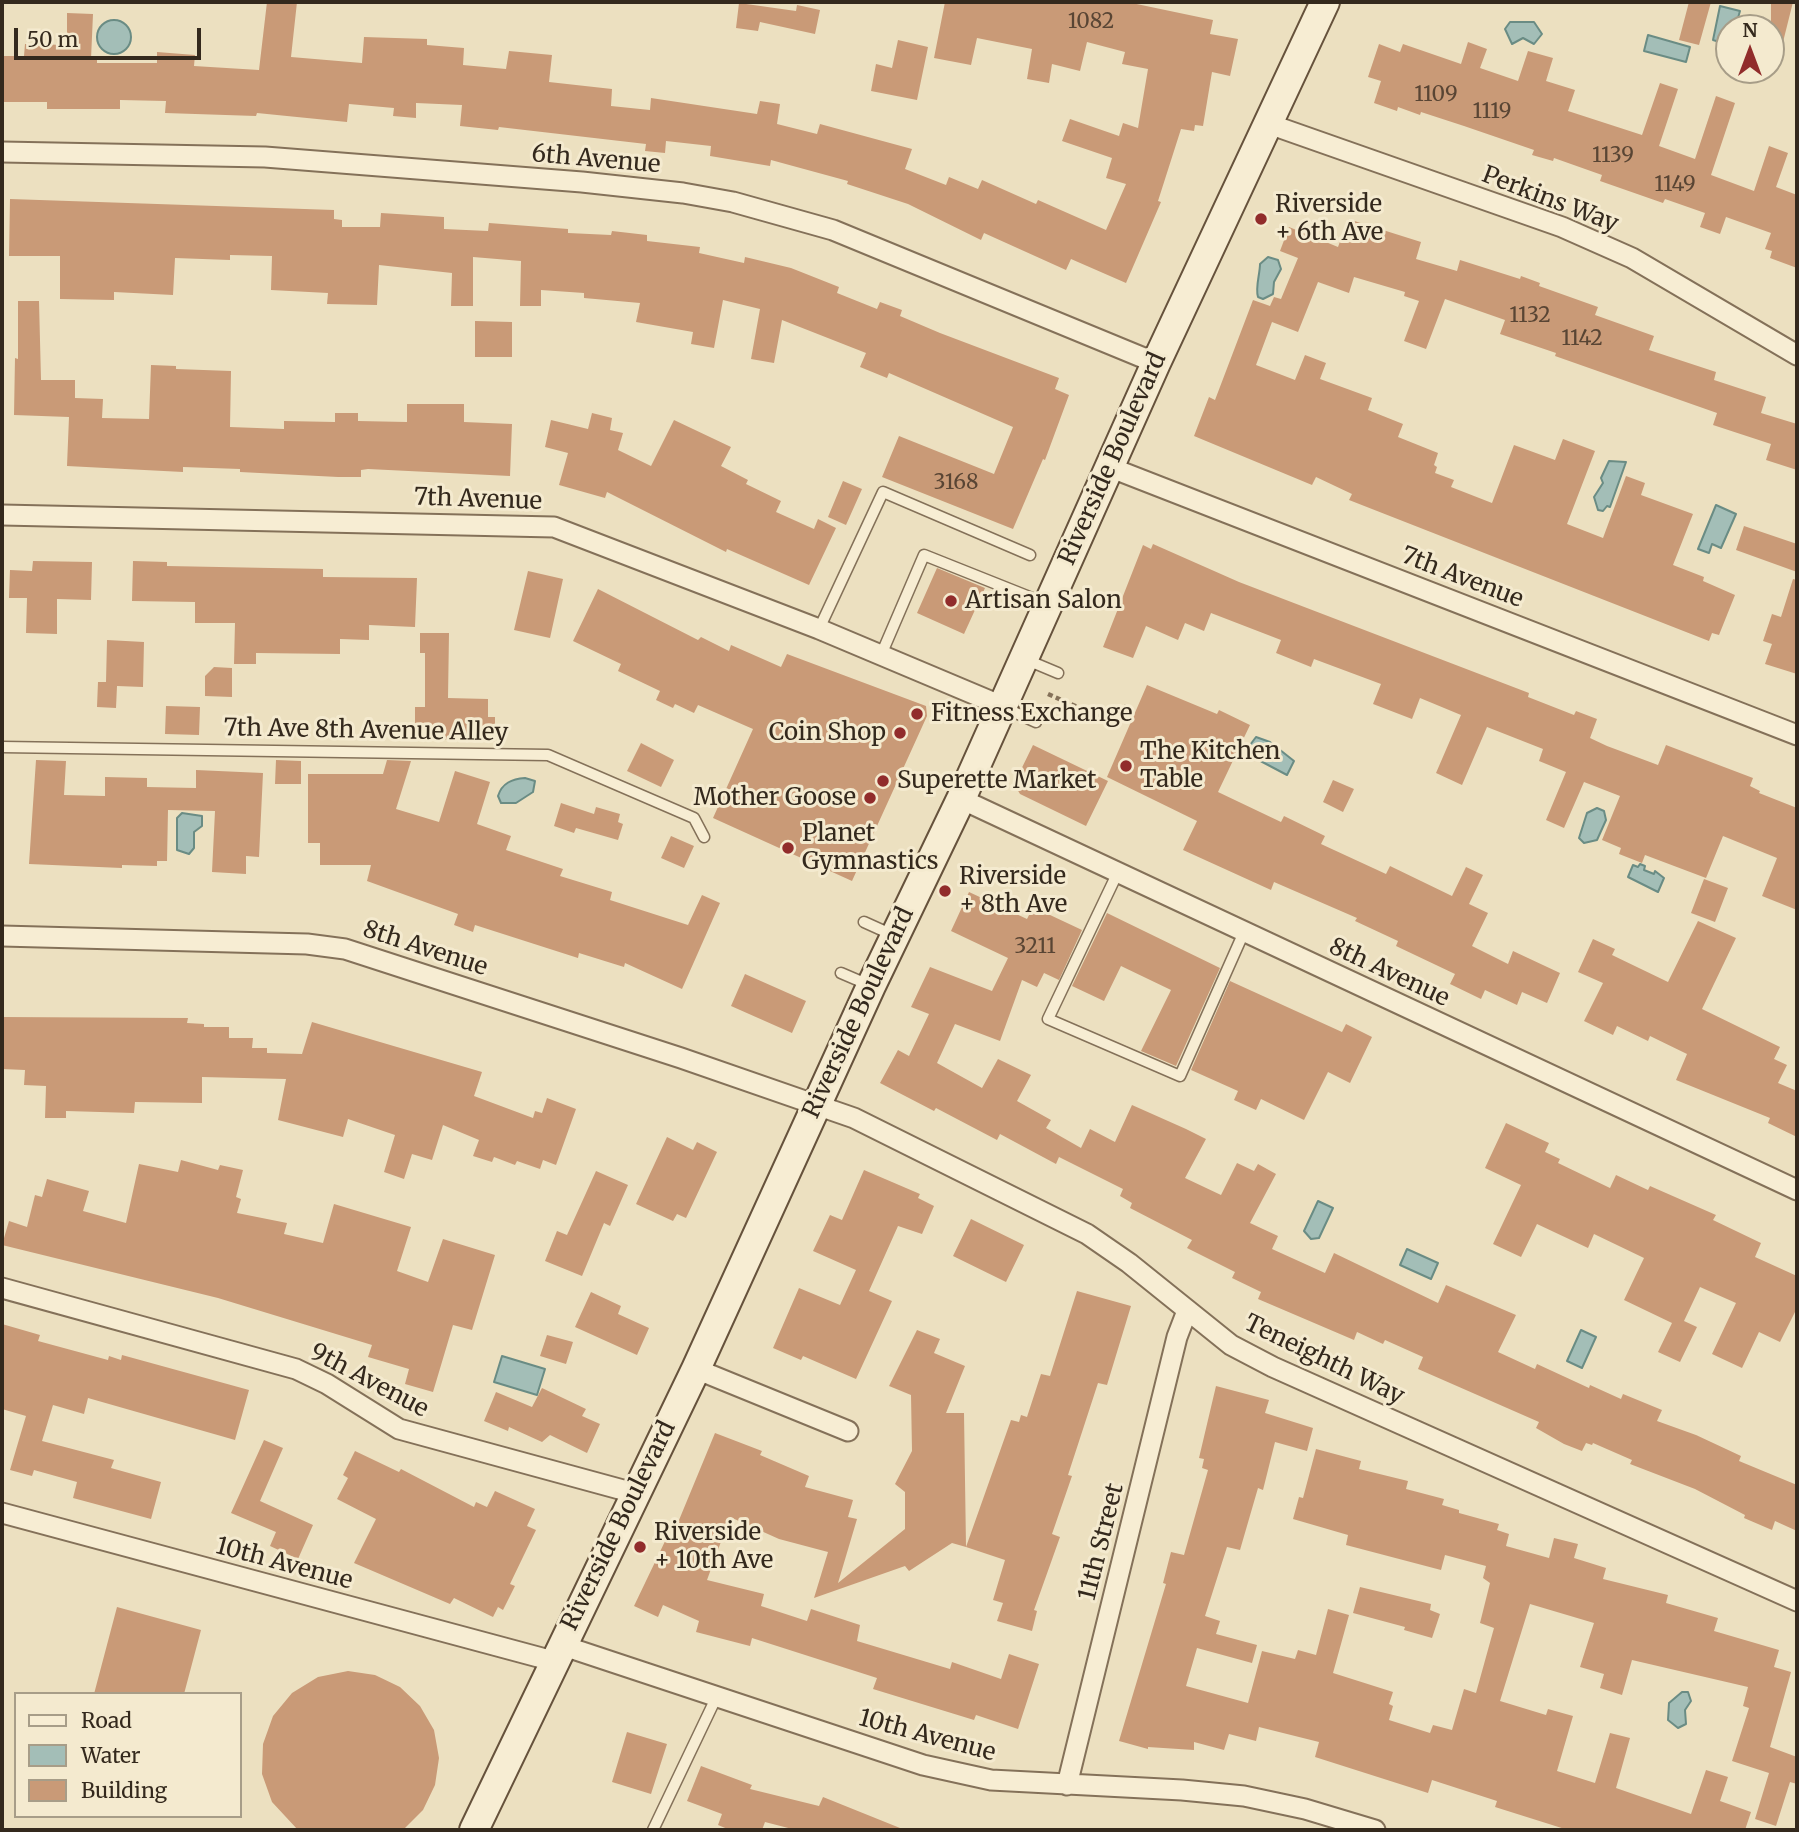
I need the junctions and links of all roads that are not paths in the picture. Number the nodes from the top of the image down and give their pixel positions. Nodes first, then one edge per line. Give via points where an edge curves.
1 (1325, 2) edge
2 (1269, 124) junction
3 (2, 152) edge
4 (1797, 355) edge
5 (1156, 363) junction
6 (1109, 467) junction
7 (2, 515) edge
8 (1030, 555) dead end
9 (1048, 605) junction
10 (819, 629) junction
11 (881, 655) junction
12 (1024, 658) junction
13 (1058, 673) dead end
14 (1002, 706) junction
15 (1036, 722) dead end
16 (1797, 734) edge
17 (2, 747) edge
18 (961, 799) junction
19 (704, 837) dead end
20 (1118, 872) junction
21 (864, 922) dead end
22 (1244, 932) junction
23 (2, 936) edge
24 (895, 936) junction
25 (841, 973) dead end
26 (871, 986) junction
27 (817, 1103) junction
28 (1797, 1190) edge
29 (2, 1288) edge
30 (1187, 1311) junction
31 (696, 1370) junction
32 (848, 1431) dead end
33 (634, 1493) junction
34 (2, 1513) edge
35 (1797, 1601) edge
36 (557, 1653) junction
37 (716, 1698) junction
38 (1068, 1784) junction
39 (474, 1830) edge
40 (653, 1830) edge
41 (1375, 1830) edge

1 - 2 main road, Riverside Boulevard
2 - 4 street, Perkins Way via 1562,227 1632,258
2 - 5 main road, Riverside Boulevard
3 - 5 street, 6th Avenue via 265,157 582,182 733,202 833,230
5 - 6 main road, Riverside Boulevard
6 - 9 main road, Riverside Boulevard
6 - 16 street, 7th Avenue
7 - 10 street, 7th Avenue via 554,527
8 - 10 lane via 883,492
9 - 11 lane via 924,555
9 - 12 main road, Riverside Boulevard
10 - 11 street, 7th Avenue
11 - 14 street, 7th Avenue
12 - 13 lane
12 - 14 main road, Riverside Boulevard
14 - 15 lane
14 - 18 main road, Riverside Boulevard
17 - 19 lane, 7th Ave 8th Avenue Alley via 548,755 694,818
18 - 20 street, 8th Avenue
18 - 24 main road, Riverside Boulevard
20 - 22 street, 8th Avenue
20 - 22 lane via 1048,1019 1180,1076
21 - 24 lane
22 - 28 street, 8th Avenue
23 - 27 street, 8th Avenue via 307,944 345,949
24 - 26 main road, Riverside Boulevard
25 - 26 lane
26 - 27 main road, Riverside Boulevard
27 - 30 street, Teneighth Way via 1087,1234
27 - 31 main road, Riverside Boulevard
29 - 33 street, 9th Avenue via 296,1369 399,1429
30 - 35 street, Teneighth Way via 1231,1345 1273,1367
30 - 38 street, 11th Street
31 - 32 street
31 - 33 main road, Riverside Boulevard
33 - 36 main road, Riverside Boulevard
34 - 36 street, 10th Avenue
36 - 37 street, 10th Avenue
36 - 39 main road, Riverside Boulevard
37 - 38 street, 10th Avenue via 923,1765 991,1780
37 - 40 lane
38 - 41 street, 10th Avenue via 1244,1796

